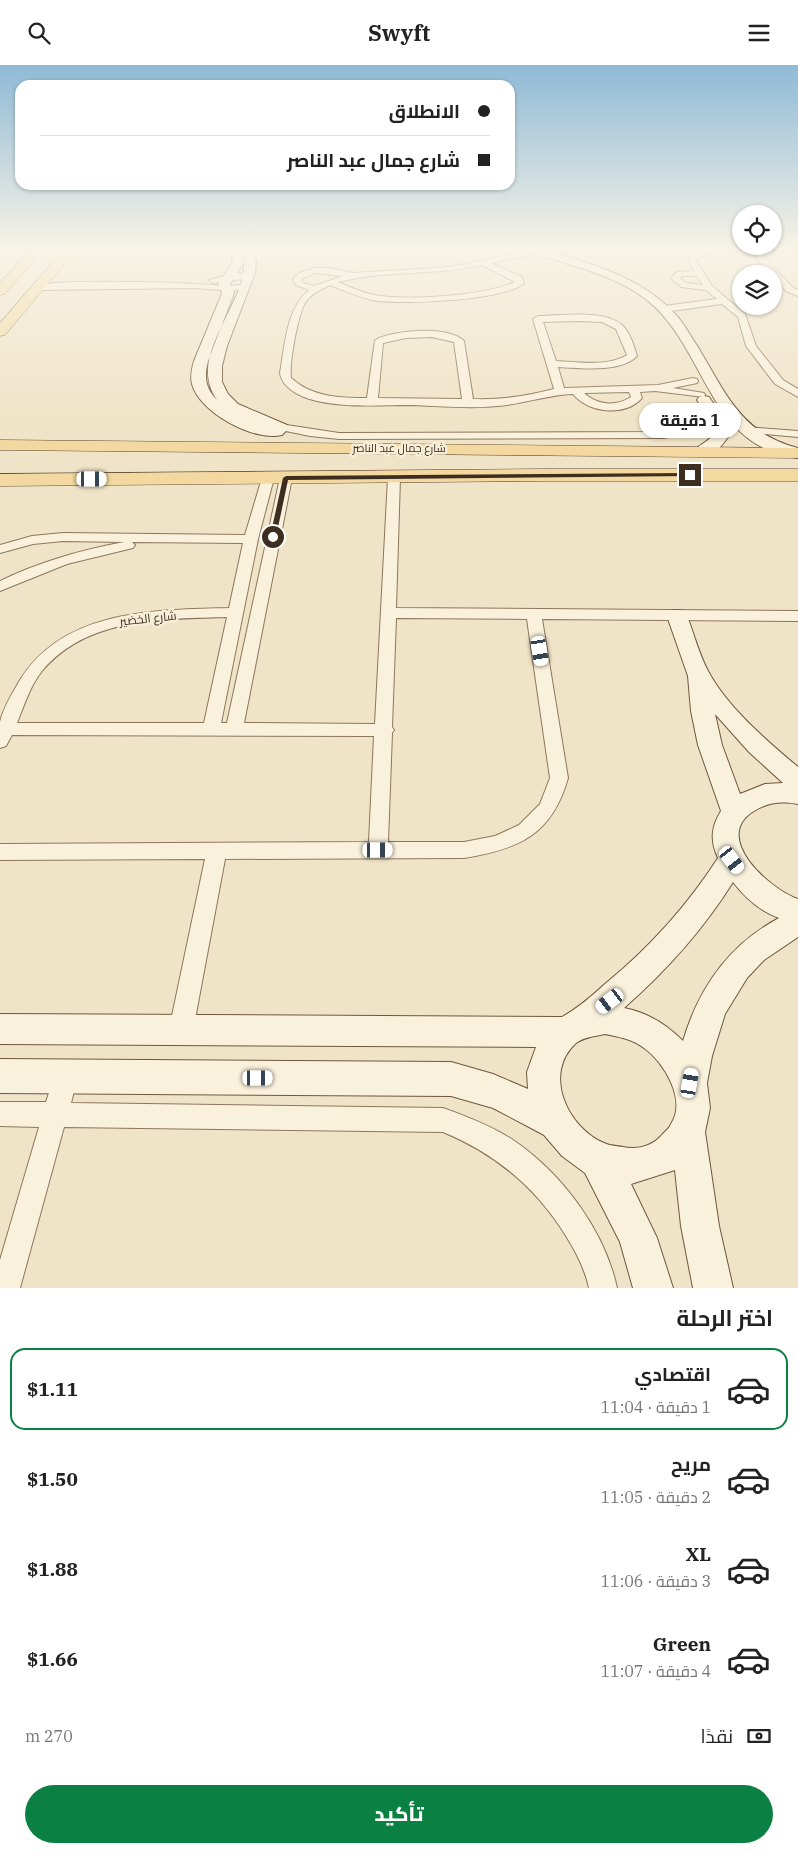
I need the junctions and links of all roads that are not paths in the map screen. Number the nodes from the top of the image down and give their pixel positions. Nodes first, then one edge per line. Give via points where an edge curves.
1 (24, 304) edge
2 (225, 304) edge
3 (239, 304) edge
4 (300, 304) edge
5 (646, 304) edge
6 (656, 304) edge
7 (713, 304) edge
8 (727, 304) edge
9 (667, 317) junction
10 (0, 332) edge
11 (552, 363) junction
12 (689, 372) junction
13 (710, 381) junction
14 (655, 388) junction
15 (633, 389) junction
16 (560, 391) junction
17 (576, 391) junction
18 (798, 394) edge
19 (700, 395) junction
20 (372, 401) junction
21 (468, 403) junction
22 (717, 420) junction
23 (740, 424) junction
24 (280, 427) junction
25 (798, 435) edge
26 (1, 449) edge
27 (701, 452) junction
28 (797, 453) edge
29 (0, 471) edge
30 (545, 475) junction
31 (798, 475) edge
32 (277, 478) junction
33 (394, 478) junction
34 (0, 480) edge
35 (185, 538) junction
36 (252, 539) junction
37 (0, 549) edge
38 (0, 587) edge
39 (237, 612) junction
40 (390, 613) junction
41 (534, 615) junction
42 (678, 616) junction
43 (798, 616) edge
44 (699, 675) junction
45 (234, 729) junction
46 (211, 730) junction
47 (385, 730) junction
48 (3, 736) edge
49 (798, 781) edge
50 (798, 794) edge
51 (734, 811) junction
52 (378, 850) junction
53 (217, 851) junction
54 (0, 852) edge
55 (732, 860) junction
56 (798, 912) edge
57 (798, 922) edge
58 (573, 1028) junction
59 (0, 1029) edge
60 (181, 1030) junction
61 (0, 1076) edge
62 (66, 1076) junction
63 (690, 1083) junction
64 (0, 1114) edge
65 (54, 1114) junction
66 (556, 1123) junction
67 (688, 1132) junction
68 (598, 1160) junction
69 (6, 1288) edge
70 (603, 1288) edge
71 (653, 1288) edge
72 (713, 1288) edge

1 - 10 main road
2 - 24 street via 198,372 199,385 206,397 237,420 274,432 280,431
3 - 24 street via 222,347 214,374 215,383 232,407
4 - 20 street via 286,379 298,390 319,398
5 - 9 street
6 - 9 street
7 - 9 street
8 - 18 street via 742,317 750,343 775,378
9 - 12 street
9 - 13 street
11 - 11 street via 538,319 607,321 619,327 632,352 629,359 616,363
11 - 16 street
12 - 13 street
12 - 14 street
12 - 19 street
13 - 23 street
14 - 15 street
14 - 19 street
15 - 17 street
15 - 17 street via 637,398 617,406 588,402 580,399
16 - 17 street
16 - 21 street via 507,402
19 - 22 street
20 - 21 street
20 - 21 street via 378,342 398,335 443,335 459,341
22 - 23 street
22 - 24 street via 688,431 663,435 339,436
22 - 27 street via 722,430 720,438
23 - 25 street
23 - 28 street via 772,445
26 - 27 main road via 570,458 646,451
27 - 28 main road
29 - 30 main road via 467,468
30 - 31 main road
30 - 33 main road
32 - 33 main road
32 - 34 main road
32 - 36 street
32 - 45 street
33 - 40 street
35 - 36 street
35 - 37 street via 63,537 32,540
35 - 38 street via 82,554
36 - 39 street
39 - 46 street
39 - 48 street, شارع الخضير via 141,616 107,624 75,637 37,667
40 - 41 street
40 - 47 street
41 - 42 street
41 - 52 street via 559,778 549,807 523,832 486,847
42 - 43 street
42 - 44 street
44 - 49 street via 736,723
44 - 51 street via 710,751
45 - 46 street
45 - 47 street
46 - 48 street
47 - 52 street
50 - 51 street via 785,792 755,796
51 - 55 street via 727,825 726,842
52 - 53 street
53 - 54 street
53 - 60 street
55 - 56 street via 750,884 777,904
55 - 58 street via 701,907 661,955 610,1001
57 - 63 street via 760,945 721,989 706,1016
58 - 60 street
58 - 63 street via 605,1019 631,1024 656,1037 677,1058
58 - 66 street via 551,1050 544,1072 545,1097
59 - 60 street
61 - 62 street
62 - 65 street
62 - 66 street via 451,1079 510,1097
63 - 67 street via 693,1108
64 - 65 street
65 - 69 street
65 - 70 street via 443,1120 498,1144 547,1186 587,1245
66 - 68 street via 574,1144
67 - 68 street via 667,1156 634,1167
67 - 72 street via 700,1225
68 - 71 street via 633,1230 650,1271

